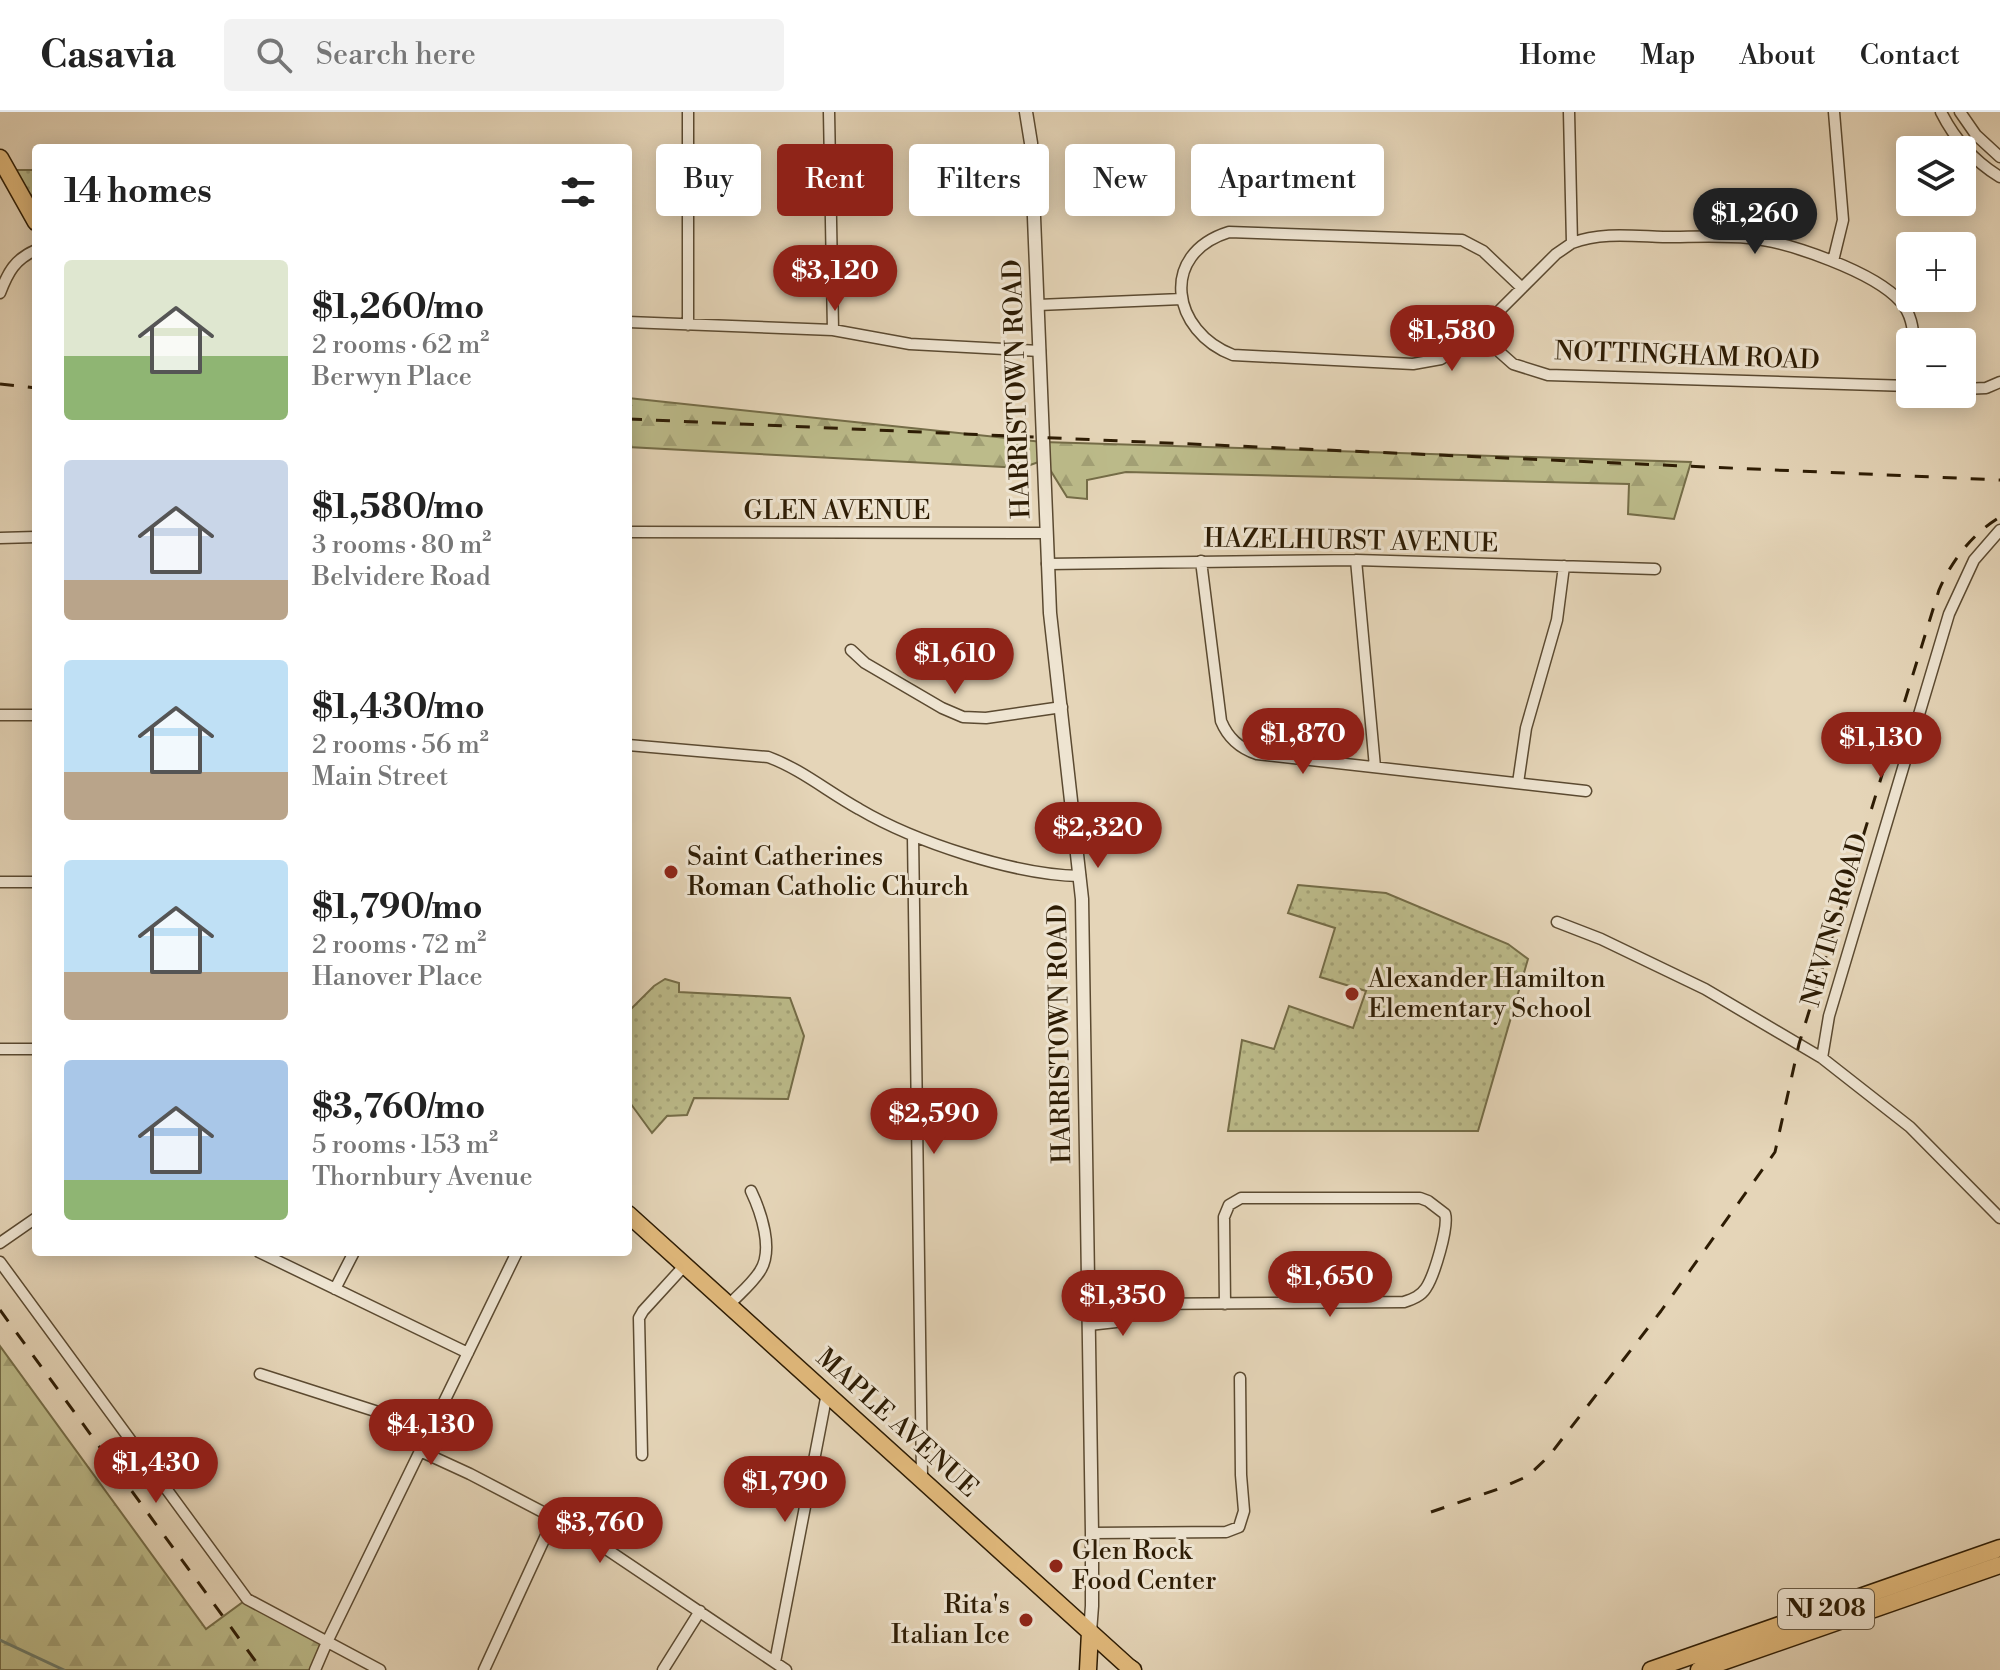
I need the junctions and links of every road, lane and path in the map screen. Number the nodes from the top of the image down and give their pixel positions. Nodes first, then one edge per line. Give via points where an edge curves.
1 (688, 112) edge
2 (829, 112) edge
3 (1026, 112) edge
4 (1569, 112) edge
5 (1834, 112) edge
6 (1941, 112) edge
7 (1960, 112) edge
8 (2000, 157) edge
9 (0, 158) edge
10 (2000, 177) edge
11 (32, 215) edge
12 (1572, 243) junction
13 (32, 252) edge
14 (1833, 261) junction
15 (1522, 288) junction
16 (0, 293) edge
17 (1182, 299) junction
18 (1038, 305) junction
19 (632, 322) edge
20 (688, 325) junction
21 (1911, 328) edge
22 (833, 330) junction
23 (1477, 332) junction
24 (1040, 351) junction
25 (2000, 382) edge
26 (1896, 386) edge
27 (1976, 388) edge
28 (2000, 530) edge
29 (632, 532) edge
30 (1046, 533) junction
31 (32, 537) edge
32 (0, 538) edge
33 (1356, 560) junction
34 (1201, 561) junction
35 (1047, 564) junction
36 (1564, 566) junction
37 (1655, 569) dead end
38 (851, 650) dead end
39 (1062, 707) junction
40 (0, 715) edge
41 (32, 715) edge
42 (632, 745) edge
43 (1375, 767) junction
44 (1518, 783) junction
45 (1586, 791) dead end
46 (913, 836) junction
47 (1080, 876) junction
48 (0, 882) edge
49 (32, 882) edge
50 (1557, 922) dead end
51 (0, 1049) edge
52 (32, 1049) edge
53 (1822, 1058) junction
54 (751, 1191) dead end
55 (632, 1218) edge
56 (2000, 1218) edge
57 (32, 1221) edge
58 (0, 1243) edge
59 (267, 1256) edge
60 (352, 1256) edge
61 (515, 1256) edge
62 (0, 1262) edge
63 (685, 1265) junction
64 (335, 1289) junction
65 (1088, 1294) junction
66 (1143, 1304) junction
67 (1225, 1304) junction
68 (729, 1305) junction
69 (1089, 1325) junction
70 (468, 1353) junction
71 (260, 1374) dead end
72 (1240, 1378) dead end
73 (827, 1393) junction
74 (431, 1429) junction
75 (420, 1451) junction
76 (642, 1455) dead end
77 (922, 1477) junction
78 (554, 1518) junction
79 (1092, 1533) junction
80 (2000, 1548) edge
81 (2000, 1565) edge
82 (700, 1611) junction
83 (1090, 1632) junction
84 (327, 1642) junction
85 (775, 1662) junction
86 (1132, 1669) edge
87 (315, 1670) edge
88 (380, 1670) edge
89 (484, 1670) edge
90 (663, 1670) edge
91 (786, 1670) edge
92 (1088, 1670) edge
93 (1651, 1670) edge
94 (1699, 1670) edge

1 - 20 street
2 - 22 street
3 - 18 street, HARRISTOWN ROAD
4 - 12 street
5 - 14 street via 1843,220
6 - 10 street via 1963,146
7 - 8 street
9 - 11 main road
12 - 14 street via 1597,236 1752,238
12 - 15 street
13 - 16 street via 14,264
14 - 21 street via 1895,296
15 - 17 street via 1483,251 1462,240 1229,232 1192,256 1182,279
15 - 23 street
17 - 18 street
17 - 23 street via 1200,336 1221,351 1246,358 1426,363 1454,352
18 - 24 street, HARRISTOWN ROAD
19 - 20 street
20 - 22 street
22 - 24 street via 910,344
23 - 26 street, NOTTINGHAM ROAD via 1513,364 1548,375
24 - 30 street, HARRISTOWN ROAD
25 - 27 street
28 - 53 street, NEVINS ROAD via 1966,574 1940,641 1829,1016
29 - 30 street, GLEN AVENUE
30 - 35 street, HARRISTOWN ROAD
31 - 32 street
33 - 34 street, HAZELHURST AVENUE
33 - 36 street, HAZELHURST AVENUE
33 - 43 street
34 - 35 street, HAZELHURST AVENUE
34 - 43 street via 1220,711 1231,739 1257,754
35 - 39 street, HARRISTOWN ROAD
36 - 37 street, HAZELHURST AVENUE
36 - 44 street via 1557,620 1526,728
38 - 39 street via 963,717
39 - 47 street, HARRISTOWN ROAD
40 - 41 street
42 - 46 street via 768,757
43 - 44 street
44 - 45 street
46 - 47 street via 1011,865
46 - 77 street
47 - 65 street, HARRISTOWN ROAD
48 - 49 street
50 - 53 street via 1705,989
51 - 52 street
53 - 56 street via 1910,1127
54 - 68 street via 760,1209 764,1263
55 - 63 main road, MAPLE AVENUE
57 - 58 street
59 - 64 street
60 - 64 street
61 - 70 street
62 - 84 street via 247,1599
63 - 68 main road, MAPLE AVENUE
63 - 76 street via 639,1318
64 - 70 street
65 - 66 street
65 - 69 street, HARRISTOWN ROAD
66 - 67 street
66 - 69 street via 1116,1322
67 - 67 street via 1224,1217 1229,1205 1241,1198 1420,1198 1445,1214 1428,1285 1412,1299
68 - 73 main road, MAPLE AVENUE
69 - 79 street, HARRISTOWN ROAD
70 - 74 street
71 - 74 street
72 - 79 street via 1244,1511 1239,1527 1226,1532
73 - 77 main road, MAPLE AVENUE
73 - 85 street
74 - 75 street
75 - 78 street
75 - 84 street
77 - 83 main road, MAPLE AVENUE
78 - 82 street
78 - 89 street
79 - 83 street, HARRISTOWN ROAD
80 - 93 main road, NJ 208
81 - 94 main road, NJ 208
82 - 85 street
82 - 90 street
83 - 86 main road, MAPLE AVENUE
83 - 92 main road, HARRISTOWN ROAD
84 - 87 street
84 - 88 street
85 - 91 street

